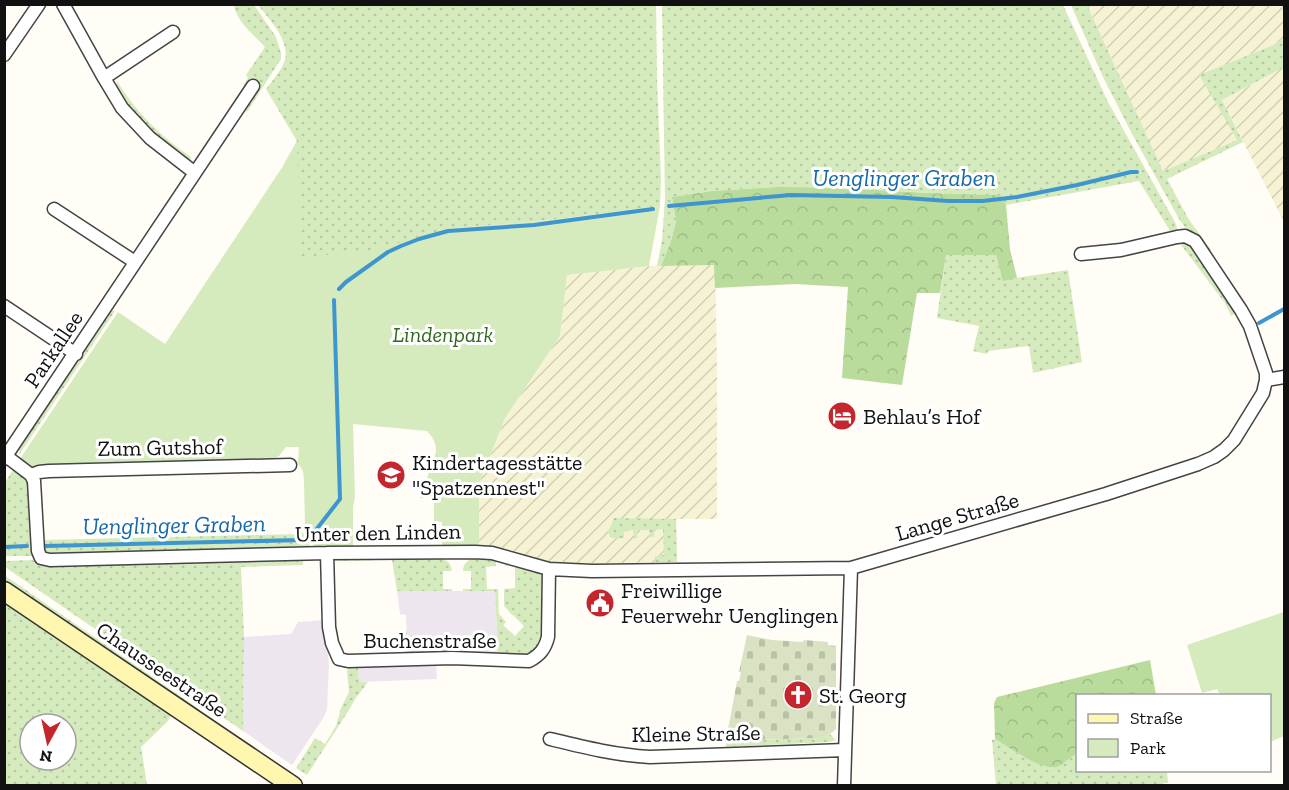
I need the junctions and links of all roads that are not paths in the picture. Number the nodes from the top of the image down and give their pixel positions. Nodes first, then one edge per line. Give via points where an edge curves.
1 (39, 4) edge
2 (63, 4) edge
3 (173, 32) dead end
4 (4, 55) edge
5 (104, 78) junction
6 (253, 86) dead end
7 (195, 172) junction
8 (54, 209) dead end
9 (1081, 254) dead end
10 (135, 262) junction
11 (4, 306) edge
12 (75, 354) junction
13 (1284, 377) edge
14 (1266, 380) junction
15 (5, 458) edge
16 (290, 465) dead end
17 (31, 475) junction
18 (327, 553) junction
19 (851, 568) junction
20 (549, 569) junction
21 (592, 571) joint
22 (4, 591) edge
23 (550, 739) dead end
24 (846, 750) junction
25 (293, 786) edge
26 (844, 786) edge

1 - 4 street
2 - 5 street
3 - 5 street
5 - 7 street via 122,108 150,138
6 - 7 street, Parkallee
7 - 10 street, Parkallee
8 - 10 street
9 - 14 street via 1185,236 1195,241 1250,326
10 - 12 street, Parkallee
11 - 12 street
12 - 15 street, Parkallee
13 - 14 street
14 - 19 street, Lange Straße via 1263,393 1234,440 1214,457 1106,494
15 - 17 street
16 - 17 street, Zum Gutshof via 49,471
17 - 18 street, Unter den Linden via 36,488 41,558
18 - 20 street, Unter den Linden via 492,553
18 - 20 street, Buchenstraße via 332,643 339,659 348,661 529,661 538,657 546,648 548,637
19 - 21 street, Lange Straße
19 - 24 street
20 - 21 street, Unter den Linden
22 - 25 main road, Chausseestraße
23 - 24 street, Kleine Straße via 614,754 650,757
24 - 26 street

